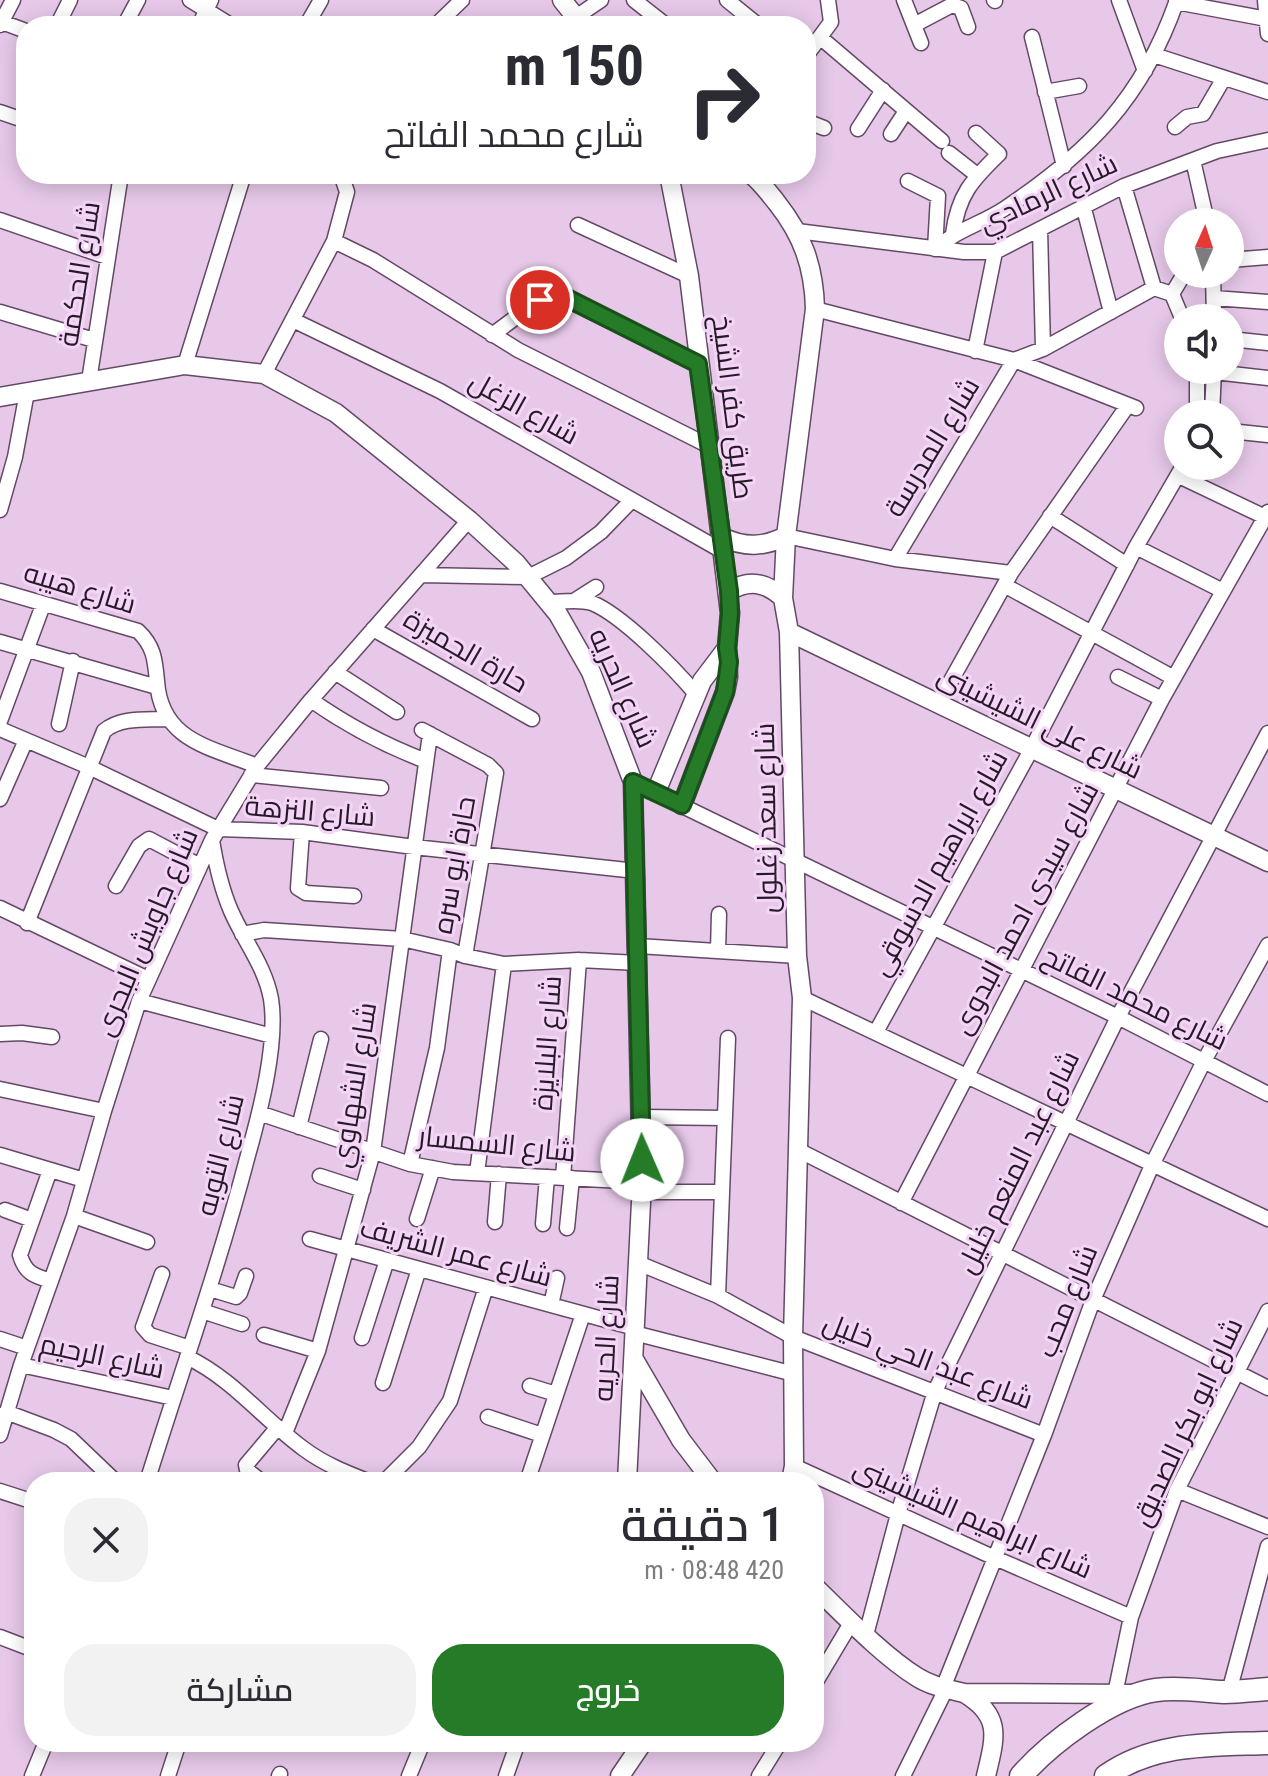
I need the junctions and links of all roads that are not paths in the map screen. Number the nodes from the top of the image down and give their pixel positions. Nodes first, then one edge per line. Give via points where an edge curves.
1 (13, 0) edge
2 (190, 0) edge
3 (462, 0) edge
4 (562, 0) edge
5 (601, 0) edge
6 (634, 0) edge
7 (727, 0) edge
8 (828, 0) edge
9 (904, 0) edge
10 (1119, 0) edge
11 (1265, 0) edge
12 (1176, 1) edge
13 (209, 5) edge
14 (445, 16) edge
15 (574, 16) edge
16 (585, 16) edge
17 (654, 16) edge
18 (747, 16) edge
19 (1, 24) edge
20 (914, 25) junction
21 (1267, 26) edge
22 (968, 27) dead end
23 (1032, 37) dead end
24 (821, 38) junction
25 (921, 43) dead end
26 (816, 44) edge
27 (1154, 55) junction
28 (1145, 71) junction
29 (1224, 78) junction
30 (1079, 86) dead end
31 (883, 90) junction
32 (1045, 92) junction
33 (1268, 92) edge
34 (906, 111) junction
35 (816, 125) edge
36 (1175, 127) dead end
37 (824, 128) dead end
38 (858, 129) dead end
39 (976, 133) dead end
40 (891, 134) dead end
41 (1267, 136) edge
42 (1193, 160) junction
43 (1064, 166) junction
44 (977, 175) junction
45 (908, 181) dead end
46 (119, 184) edge
47 (241, 184) edge
48 (344, 184) edge
49 (671, 184) edge
50 (763, 184) edge
51 (1124, 186) junction
52 (1083, 205) junction
53 (1204, 208) edge
54 (0, 220) edge
55 (578, 225) dead end
56 (1040, 229) junction
57 (797, 231) junction
58 (953, 234) junction
59 (334, 241) junction
60 (935, 249) junction
61 (995, 252) junction
62 (107, 257) junction
63 (1268, 257) edge
64 (1244, 259) edge
65 (689, 276) junction
66 (1154, 288) junction
67 (1176, 288) edge
68 (1214, 288) edge
69 (1172, 294) junction
70 (1214, 298) junction
71 (1268, 302) edge
72 (1176, 304) edge
73 (1214, 304) edge
74 (815, 309) junction
75 (0, 312) edge
76 (1111, 312) junction
77 (293, 320) junction
78 (492, 335) junction
79 (94, 340) junction
80 (1244, 340) edge
81 (1268, 343) edge
82 (1043, 349) junction
83 (975, 351) junction
84 (1014, 360) junction
85 (698, 364) junction
86 (185, 365) junction
87 (264, 374) junction
88 (1244, 375) edge
89 (1268, 378) edge
90 (89, 381) junction
91 (27, 392) junction
92 (0, 397) edge
93 (1244, 432) edge
94 (1268, 435) edge
95 (709, 446) junction
96 (1176, 480) edge
97 (1199, 480) edge
98 (631, 501) junction
99 (0, 510) edge
100 (1267, 515) edge
101 (1050, 516) junction
102 (469, 520) junction
103 (786, 536) junction
104 (723, 544) junction
105 (1136, 547) junction
106 (895, 559) junction
107 (1127, 565) junction
108 (421, 575) junction
109 (528, 577) junction
110 (1007, 579) junction
111 (596, 587) dead end
112 (0, 591) edge
113 (729, 591) junction
114 (1223, 591) junction
115 (783, 598) junction
116 (573, 601) junction
117 (548, 602) junction
118 (43, 605) junction
119 (373, 629) junction
120 (789, 632) junction
121 (1090, 633) junction
122 (0, 642) edge
123 (27, 648) junction
124 (727, 648) junction
125 (73, 661) junction
126 (335, 672) junction
127 (1118, 677) dead end
128 (1174, 678) junction
129 (157, 687) junction
130 (696, 694) junction
131 (1162, 699) junction
132 (311, 700) junction
133 (938, 704) junction
134 (397, 712) dead end
135 (166, 719) junction
136 (532, 719) dead end
137 (0, 721) edge
138 (59, 724) dead end
139 (0, 729) edge
140 (426, 732) joint
141 (1268, 733) edge
142 (26, 740) junction
143 (1031, 750) junction
144 (426, 761) junction
145 (89, 767) junction
146 (254, 770) junction
147 (633, 782) junction
148 (381, 788) dead end
149 (1117, 790) junction
150 (656, 792) junction
151 (0, 799) edge
152 (682, 805) junction
153 (302, 832) junction
154 (215, 834) junction
155 (1215, 835) junction
156 (414, 847) junction
157 (482, 855) junction
158 (796, 861) junction
159 (1268, 862) edge
160 (200, 866) junction
161 (636, 871) junction
162 (116, 886) dead end
163 (354, 896) dead end
164 (0, 908) edge
165 (719, 914) dead end
166 (27, 923) junction
167 (931, 929) junction
168 (242, 934) junction
169 (402, 939) junction
170 (1268, 945) edge
171 (450, 950) junction
172 (718, 951) junction
173 (638, 954) junction
174 (465, 956) junction
175 (797, 956) junction
176 (579, 960) junction
177 (504, 964) junction
178 (1021, 971) junction
179 (148, 979) junction
180 (802, 998) junction
181 (139, 1001) junction
182 (1118, 1017) junction
183 (876, 1032) junction
184 (0, 1034) edge
185 (272, 1036) junction
186 (52, 1037) dead end
187 (728, 1038) dead end
188 (321, 1039) dead end
189 (1204, 1061) junction
190 (966, 1075) junction
191 (0, 1089) edge
192 (1268, 1094) edge
193 (104, 1111) junction
194 (259, 1113) junction
195 (641, 1117) junction
196 (725, 1118) junction
197 (1067, 1122) junction
198 (299, 1127) junction
199 (800, 1151) junction
200 (373, 1152) junction
201 (0, 1155) edge
202 (1153, 1163) junction
203 (410, 1164) junction
204 (433, 1168) junction
205 (50, 1170) junction
206 (477, 1173) junction
207 (499, 1174) junction
208 (320, 1176) dead end
209 (547, 1177) junction
210 (568, 1178) junction
211 (84, 1180) junction
212 (642, 1187) junction
213 (363, 1190) junction
214 (722, 1192) junction
215 (901, 1203) junction
216 (5, 1210) dead end
217 (74, 1216) junction
218 (417, 1219) dead end
219 (1268, 1219) edge
220 (32, 1220) junction
221 (495, 1222) dead end
222 (543, 1224) dead end
223 (567, 1228) dead end
224 (310, 1239) dead end
225 (147, 1242) dead end
226 (347, 1249) junction
227 (1002, 1252) junction
228 (387, 1260) junction
229 (638, 1263) junction
230 (419, 1269) junction
231 (162, 1274) dead end
232 (246, 1276) dead end
233 (557, 1278) dead end
234 (51, 1281) junction
235 (486, 1287) junction
236 (210, 1289) junction
237 (718, 1296) junction
238 (1093, 1300) junction
239 (551, 1305) junction
240 (202, 1311) junction
241 (1268, 1311) edge
242 (583, 1314) junction
243 (242, 1324) dead end
244 (635, 1330) junction
245 (264, 1335) dead end
246 (793, 1337) junction
247 (362, 1338) dead end
248 (0, 1339) edge
249 (27, 1348) junction
250 (318, 1351) junction
251 (188, 1352) junction
252 (633, 1359) junction
253 (21, 1365) junction
254 (1237, 1373) junction
255 (794, 1374) junction
256 (383, 1383) dead end
257 (530, 1386) dead end
258 (1268, 1388) edge
259 (935, 1391) junction
260 (556, 1394) junction
261 (173, 1398) junction
262 (5, 1404) edge
263 (488, 1417) dead end
264 (282, 1430) junction
265 (0, 1435) edge
266 (542, 1435) junction
267 (1044, 1435) junction
268 (628, 1458) junction
269 (106, 1472) edge
270 (150, 1472) edge
271 (250, 1472) edge
272 (347, 1472) edge
273 (394, 1472) edge
274 (530, 1472) edge
275 (623, 1472) edge
276 (627, 1472) edge
277 (706, 1472) edge
278 (792, 1472) edge
279 (824, 1486) edge
280 (1177, 1490) junction
281 (0, 1491) edge
282 (24, 1499) edge
283 (898, 1514) junction
284 (1268, 1527) edge
285 (1268, 1546) edge
286 (995, 1558) junction
287 (824, 1596) edge
288 (1131, 1617) junction
289 (851, 1623) junction
290 (866, 1635) junction
291 (0, 1637) edge
292 (24, 1646) edge
293 (824, 1668) edge
294 (1268, 1689) edge
295 (951, 1690) junction
296 (1229, 1692) junction
297 (1126, 1694) junction
298 (1268, 1743) edge
299 (42, 1752) edge
300 (176, 1752) edge
301 (419, 1752) edge
302 (514, 1752) edge
303 (636, 1752) edge
304 (774, 1752) edge
305 (32, 1776) edge
306 (168, 1776) edge
307 (409, 1776) edge
308 (506, 1776) edge
309 (620, 1776) edge
310 (759, 1776) edge
311 (903, 1776) edge
312 (986, 1776) edge
313 (1021, 1776) edge
314 (1106, 1776) edge

1 - 19 street
2 - 13 street
3 - 14 street
4 - 15 street
5 - 16 street
6 - 17 street
7 - 18 street
8 - 24 street via 831,22
9 - 20 street
10 - 28 street
11 - 21 street
12 - 21 street
12 - 27 street
20 - 22 street via 952,5 961,8
20 - 25 street
23 - 32 street
24 - 26 street
24 - 31 street
27 - 28 street
27 - 29 street
28 - 43 street via 1113,119
29 - 33 street
29 - 36 street via 1203,114 1187,117
30 - 32 street
31 - 34 street
31 - 38 street
32 - 43 street
34 - 40 street
34 - 44 street
35 - 37 street
39 - 44 street via 999,153
41 - 42 street, شارع الرمادي
42 - 51 street, شارع الرمادي
42 - 53 street
43 - 58 street via 999,212
44 - 58 street via 960,203
45 - 60 street via 938,196
46 - 62 street, شارع الحكمة
47 - 86 street
48 - 59 street via 347,192
49 - 65 street, طريق كفر الشيخ
50 - 57 street, شارع سعد زغلول
51 - 52 street, شارع الرمادي
51 - 66 street
52 - 56 street, شارع الرمادي
52 - 76 street
54 - 62 street
55 - 65 street
56 - 61 street, شارع الرمادي
56 - 82 street
57 - 60 street, شارع الرمادي
57 - 74 street, شارع سعد زغلول via 815,282
58 - 60 street
59 - 77 street
59 - 78 street
60 - 61 street, شارع الرمادي
61 - 83 street
62 - 79 street, شارع الحكمة
63 - 64 street
65 - 85 street, طريق كفر الشيخ
66 - 69 street
66 - 76 street
67 - 69 street
68 - 70 street
69 - 72 street
70 - 71 street
70 - 73 street
74 - 83 street
74 - 103 street, شارع سعد زغلول
75 - 79 street
76 - 82 street
77 - 87 street
77 - 98 street, شارع الزغل via 440,391
78 - 85 street via 546,295 555,294
78 - 95 street
79 - 90 street, شارع الحكمة
80 - 81 street
82 - 84 street
83 - 84 street
84 - 101 street via 1132,407
84 - 106 street, شارع المدرسة
85 - 95 street, طريق كفر الشيخ
86 - 87 street, شارع الحريه
86 - 90 street, شارع الحريه
87 - 102 street, شارع الحريه via 336,413
88 - 89 street
90 - 91 street, شارع الحريه
91 - 92 street, شارع الحريه
91 - 99 street
93 - 94 street
95 - 104 street, طريق كفر الشيخ
96 - 105 street, شارع ابراهيم الدسوقي
97 - 100 street
98 - 104 street, شارع الزغل
98 - 109 street via 566,558
100 - 114 street, شارع سيدى احمد البدوى
101 - 107 street
101 - 110 street
102 - 108 street, شارع جاويش البحرى
102 - 109 street, شارع الحريه
103 - 104 street via 748,546
103 - 106 street
103 - 115 street, شارع سعد زغلول
104 - 113 street, طريق كفر الشيخ
105 - 107 street, شارع ابراهيم الدسوقي
105 - 114 street
106 - 110 street
107 - 121 street, شارع ابراهيم الدسوقي
108 - 109 street
108 - 119 street, شارع جاويش البحرى
109 - 117 street, شارع الحريه
110 - 121 street
110 - 133 street
111 - 116 street
112 - 118 street, شارع هيبه
113 - 115 street via 763,584
113 - 124 street, طريق كفر الشيخ
114 - 128 street, شارع سيدى احمد البدوى
115 - 120 street, شارع سعد زغلول
116 - 117 street
116 - 130 street via 603,609 658,653
117 - 147 street, شارع الحريه via 591,672
118 - 123 street
118 - 129 street, شارع هيبه via 138,631 153,650
119 - 126 street, شارع جاويش البحرى
119 - 136 street, حارة الجميزة
120 - 133 street, شارع على الشيشينى
120 - 158 street, شارع سعد زغلول
121 - 128 street
121 - 143 street, شارع ابراهيم الدسوقي
122 - 123 street
123 - 125 street
123 - 137 street
124 - 130 street
124 - 152 street, طريق كفر الشيخ via 725,692
125 - 129 street
125 - 138 street
126 - 132 street, شارع جاويش البحرى
126 - 134 street
127 - 131 street
128 - 131 street, شارع سيدى احمد البدوى
129 - 135 street, شارع هيبه
130 - 150 street
131 - 149 street, شارع سيدى احمد البدوى
132 - 144 street via 346,725
132 - 146 street, شارع جاويش البحرى
133 - 143 street, شارع على الشيشينى
135 - 145 street via 112,724
135 - 146 street via 179,733
139 - 142 street, شارع النزهة
140 - 144 street, شارع الشهاوي
140 - 157 street, حارة ابو سره via 496,773
141 - 155 street, شارع عبد المنعم خليل
142 - 145 street, شارع النزهة
142 - 151 street
143 - 149 street, شارع على الشيشينى
143 - 167 street, شارع ابراهيم الدسوقي
144 - 156 street, شارع الشهاوي
145 - 154 street, شارع النزهة
145 - 166 street
146 - 148 street
146 - 154 street, شارع جاويش البحرى
147 - 150 street, شارع محمد الفاتح
147 - 161 street, شارع الحريه
149 - 155 street, شارع على الشيشينى
149 - 178 street, شارع سيدى احمد البدوى
150 - 152 street, شارع محمد الفاتح
152 - 158 street, شارع محمد الفاتح
153 - 154 street, شارع النزهة
153 - 156 street, شارع النزهة
153 - 163 street via 298,888
154 - 160 street, شارع جاويش البحرى
154 - 168 street, شارع التوبه via 222,888
155 - 159 street, شارع على الشيشينى
155 - 182 street, شارع عبد المنعم خليل
156 - 157 street, شارع النزهة
156 - 169 street, شارع الشهاوي
157 - 161 street, شارع النزهة
157 - 174 street, حارة ابو سره
158 - 167 street, شارع محمد الفاتح
158 - 175 street, شارع سعد زغلول
160 - 162 street via 149,839 139,846
160 - 179 street, شارع جاويش البحرى
161 - 173 street, شارع الحريه
164 - 166 street
165 - 172 street
166 - 179 street
167 - 178 street, شارع محمد الفاتح
167 - 183 street, شارع ابراهيم الدسوقي
168 - 169 street via 264,930
168 - 185 street, شارع التوبه via 261,965 271,1000
169 - 171 street
169 - 200 street, شارع الشهاوي
170 - 189 street, شارع محب
171 - 174 street
171 - 203 street via 437,1048
172 - 173 street
172 - 175 street
173 - 176 street
173 - 195 street, شارع الحريه
174 - 177 street
175 - 180 street, شارع سعد زغلول
176 - 177 street
176 - 210 street, شارع البلايزة
177 - 206 street
178 - 182 street, شارع محمد الفاتح
178 - 190 street, شارع سيدى احمد البدوى
179 - 181 street, شارع جاويش البحرى
180 - 183 street
180 - 199 street, شارع سعد زغلول
181 - 185 street
181 - 193 street, شارع جاويش البحرى
182 - 189 street, شارع محمد الفاتح
182 - 197 street, شارع عبد المنعم خليل
183 - 190 street
184 - 186 street
185 - 194 street, شارع التوبه
187 - 196 street
188 - 198 street
189 - 192 street, شارع محمد الفاتح
189 - 202 street, شارع محب
190 - 197 street
190 - 215 street, شارع سيدى احمد البدوى
191 - 193 street
193 - 211 street, شارع جاويش البحرى
194 - 198 street, شارع السمسار
194 - 236 street, شارع التوبه
195 - 196 street
195 - 212 street, شارع الحريه
196 - 214 street
197 - 202 street
197 - 227 street, شارع عبد المنعم خليل
198 - 200 street, شارع السمسار
199 - 215 street
199 - 246 street, شارع سعد زغلول
200 - 203 street, شارع السمسار
200 - 213 street, شارع الشهاوي
201 - 205 street
202 - 219 street
202 - 238 street, شارع محب
203 - 204 street, شارع السمسار
204 - 206 street, شارع السمسار
204 - 218 street
205 - 211 street
205 - 220 street
206 - 207 street, شارع السمسار
207 - 209 street, شارع السمسار
207 - 221 street
208 - 213 street
209 - 210 street, شارع السمسار
209 - 222 street
210 - 212 street, شارع السمسار
210 - 223 street, شارع البلايزة
211 - 217 street, شارع جاويش البحرى
212 - 214 street, شارع السمسار
212 - 229 street, شارع الحريه
213 - 226 street, شارع الشهاوي
214 - 237 street
215 - 227 street
216 - 220 street
217 - 225 street
217 - 234 street, شارع جاويش البحرى
220 - 234 street via 20,1255 23,1267
224 - 226 street, شارع عمر الشريف
226 - 228 street, شارع عمر الشريف
226 - 250 street, شارع الشهاوي
227 - 238 street
227 - 259 street, شارع عبد المنعم خليل
228 - 230 street, شارع عمر الشريف
228 - 247 street
229 - 237 street, شارع عبد الحي خليل
229 - 244 street, شارع الحريه
230 - 235 street, شارع عمر الشريف
230 - 256 street
231 - 251 street via 143,1327
232 - 236 street via 238,1296
233 - 239 street
234 - 249 street, شارع جاويش البحرى
235 - 239 street, شارع عمر الشريف
235 - 273 street via 450,1401 419,1447
236 - 240 street, شارع التوبه
237 - 246 street, شارع عبد الحي خليل
238 - 254 street
238 - 267 street, شارع محب
239 - 242 street, شارع عمر الشريف
240 - 243 street
240 - 251 street, شارع التوبه
241 - 254 street, شارع ابو بكر الصديق
242 - 244 street, شارع عمر الشريف
242 - 260 street
244 - 252 street, شارع الحريه
244 - 255 street, شارع عمر الشريف
245 - 250 street
246 - 255 street, شارع سعد زغلول
246 - 259 street, شارع عبد الحي خليل
248 - 249 street
249 - 253 street, شارع جاويش البحرى
250 - 264 street, شارع الشهاوي
251 - 261 street, شارع التوبه
251 - 264 street
252 - 268 street, شارع الحريه
252 - 277 street
253 - 261 street, شارع الرحيم
253 - 262 street, شارع جاويش البحرى
254 - 258 street
254 - 280 street, شارع ابو بكر الصديق
255 - 278 street, شارع سعد زغلول
257 - 260 street
259 - 267 street, شارع عبد الحي خليل
259 - 283 street, شارع عبد المنعم خليل
260 - 266 street
261 - 270 street, شارع التوبه
262 - 265 street, شارع جاويش البحرى
262 - 269 street via 71,1439
263 - 266 street
264 - 271 street, شارع الشهاوي via 246,1465
264 - 272 street via 320,1460
266 - 274 street
267 - 286 street, شارع محب
268 - 275 street
268 - 276 street, شارع الحريه
279 - 283 street, شارع ابراهيم الشيشينى
280 - 284 street
280 - 288 street, شارع ابو بكر الصديق
281 - 282 street
283 - 286 street, شارع ابراهيم الشيشينى
283 - 290 street, شارع عبد المنعم خليل
285 - 296 street
286 - 288 street, شارع ابراهيم الشيشينى
286 - 295 street, شارع محب
287 - 289 street
288 - 297 street, شارع ابو بكر الصديق
289 - 290 street
289 - 293 street
290 - 295 street via 918,1678
291 - 292 street
294 - 296 main road
295 - 297 street
295 - 311 street, شارع محب
295 - 312 street via 979,1701 993,1722
296 - 297 main road via 1178,1688
297 - 313 main road
298 - 314 main road via 1183,1746 1123,1764
299 - 305 street
300 - 306 street
301 - 307 street
302 - 308 street
303 - 309 street
304 - 310 street

